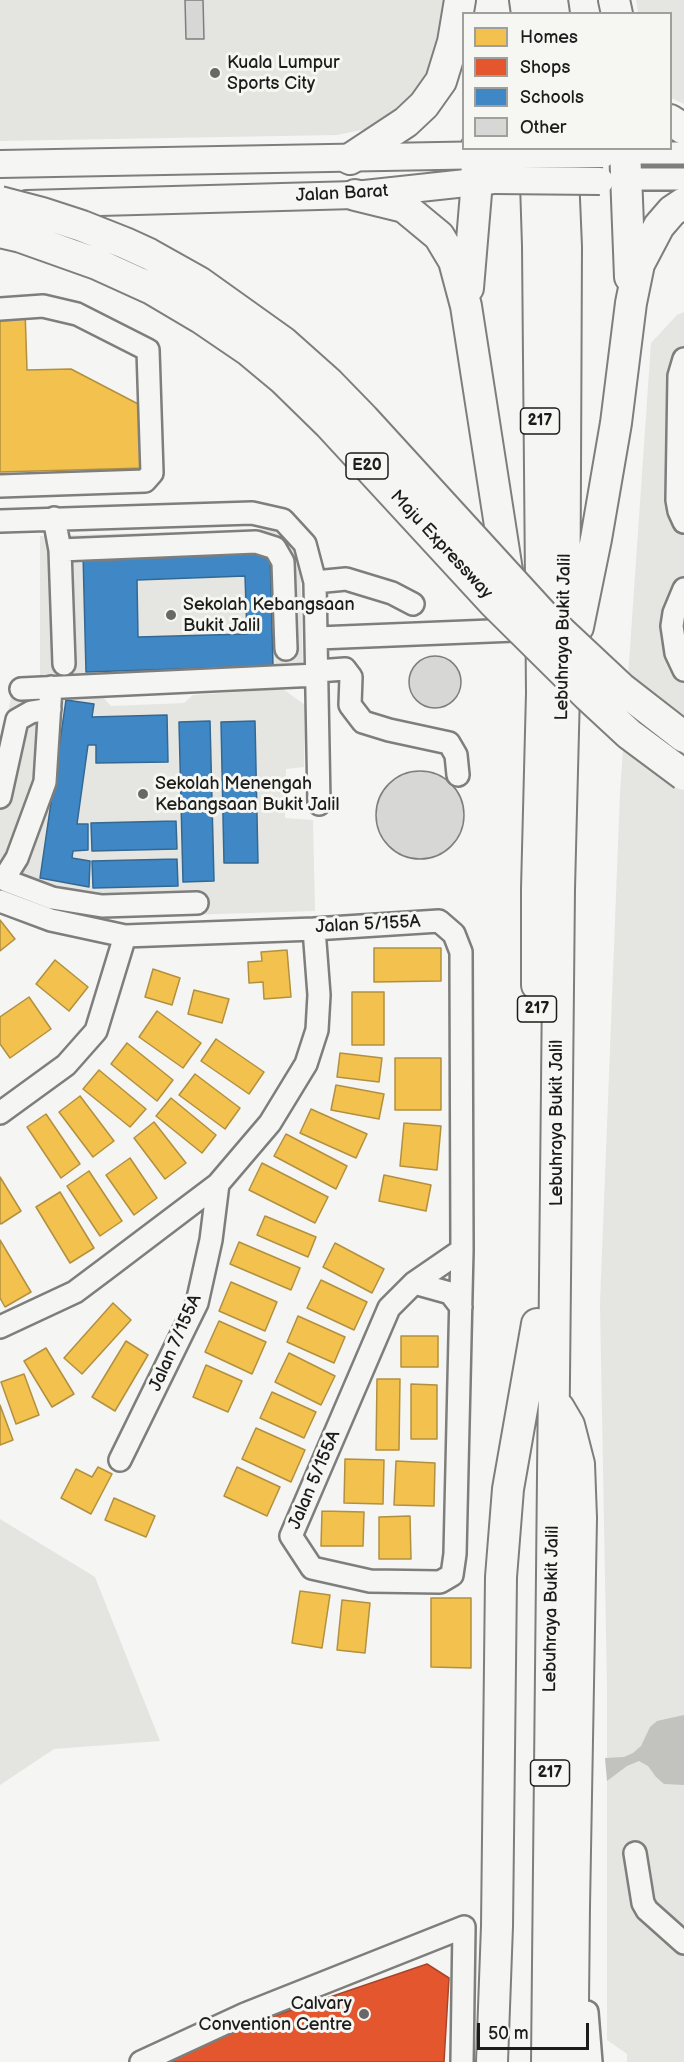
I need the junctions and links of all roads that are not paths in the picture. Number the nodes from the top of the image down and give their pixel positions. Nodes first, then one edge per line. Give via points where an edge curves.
1 (461, 0) edge
2 (535, 150) edge
3 (562, 150) edge
4 (684, 153) edge
5 (350, 159) junction
6 (616, 163) edge
7 (0, 164) edge
8 (483, 164) edge
9 (684, 179) edge
10 (355, 195) junction
11 (684, 203) edge
12 (0, 204) edge
13 (0, 232) edge
14 (631, 303) junction
15 (466, 306) junction
16 (0, 309) edge
17 (684, 359) edge
18 (681, 471) edge
19 (0, 486) edge
20 (54, 518) junction
21 (0, 520) edge
22 (684, 522) edge
23 (60, 550) junction
24 (315, 582) junction
25 (684, 588) edge
26 (413, 604) dead end
27 (515, 630) junction
28 (318, 638) junction
29 (286, 649) dead end
30 (64, 664) dead end
31 (684, 670) edge
32 (317, 673) junction
33 (51, 687) junction
34 (21, 689) dead end
35 (553, 692) junction
36 (50, 709) junction
37 (684, 737) edge
38 (458, 775) dead end
39 (684, 775) edge
40 (0, 796) edge
41 (319, 804) dead end
42 (4, 873) edge
43 (0, 901) edge
44 (197, 903) dead end
45 (314, 928) junction
46 (125, 936) junction
47 (0, 1113) edge
48 (218, 1184) junction
49 (462, 1250) junction
50 (414, 1283) junction
51 (461, 1307) junction
52 (537, 1324) junction
53 (0, 1327) edge
54 (554, 1401) junction
55 (120, 1460) dead end
56 (543, 1485) junction
57 (634, 1853) dead end
58 (497, 1926) junction
59 (464, 1927) junction
60 (684, 1943) edge
61 (586, 2056) edge
62 (141, 2062) edge
63 (462, 2062) edge
64 (492, 2062) edge
65 (528, 2062) edge
66 (547, 2062) edge
67 (604, 2062) edge

1 - 5 highway via 441,81 406,122
2 - 35 highway, Lebuhraya Bukit Jalil / 217
3 - 35 highway, Lebuhraya Bukit Jalil / 217 via 566,247
4 - 6 street, Jalan Barat
5 - 7 main road, Jalan Barat
5 - 8 main road, Jalan Barat
6 - 8 main road, Jalan Barat, bridge
6 - 9 street, Jalan Barat
6 - 14 highway
8 - 10 main road, Jalan Barat
8 - 15 highway
10 - 12 main road, Jalan Barat
10 - 15 highway via 404,207 439,236 454,261
11 - 14 highway via 658,226 650,240 639,264
12 - 37 highway, Maju Expressway / E20, bridge via 82,226 149,254 199,282 283,342 364,419 543,615 621,688
13 - 39 highway, Maju Expressway / E20, bridge via 97,264 152,289 248,350 329,424 494,603 580,688 629,734
14 - 35 highway via 596,539
15 - 27 highway
16 - 19 street via 43,306 77,314 148,350 152,473 146,481
17 - 18 street via 679,376
18 - 22 street via 677,500
20 - 21 street
20 - 23 street
20 - 24 street via 252,513 283,520 305,544
23 - 29 street via 255,542 275,548 283,562
23 - 30 street
24 - 26 street via 346,579
24 - 28 street
25 - 31 street via 672,626 676,653
27 - 28 street
27 - 35 highway
28 - 32 street
32 - 33 street
32 - 38 street via 345,669 351,677 350,705 363,722 448,743 456,755
32 - 41 street
33 - 34 street
33 - 36 street
35 - 52 highway, Lebuhraya Bukit Jalil / 217 via 537,889
35 - 54 highway, Lebuhraya Bukit Jalil / 217 via 559,889
36 - 40 street via 17,720
36 - 42 street via 45,782 17,858
42 - 44 street via 7,882 41,894 102,906
43 - 46 street, Jalan 5/155A via 51,920
45 - 46 street, Jalan 5/155A
45 - 48 street via 319,995 317,1030 306,1064 270,1123
45 - 49 street, Jalan 5/155A via 439,921 454,934 461,952
46 - 47 street via 96,1031 66,1065
48 - 53 street via 75,1292
48 - 55 street, Jalan 7/155A via 197,1303
49 - 50 street, Jalan 5/155A
49 - 51 street, Jalan 5/155A
50 - 51 street via 450,1293
50 - 51 street, Jalan 5/155A via 389,1308 291,1536 312,1568 370,1581 440,1582 452,1575
52 - 56 highway, Lebuhraya Bukit Jalil / 217
52 - 58 highway via 508,1489 501,1577
54 - 56 highway, Lebuhraya Bukit Jalil / 217
54 - 61 highway via 569,1425 579,1464 573,2002
56 - 65 highway, Lebuhraya Bukit Jalil / 217
56 - 66 highway, Lebuhraya Bukit Jalil / 217
57 - 60 street via 643,1903
58 - 59 street
58 - 64 highway
59 - 62 street via 245,2014
59 - 63 street
61 - 67 street

